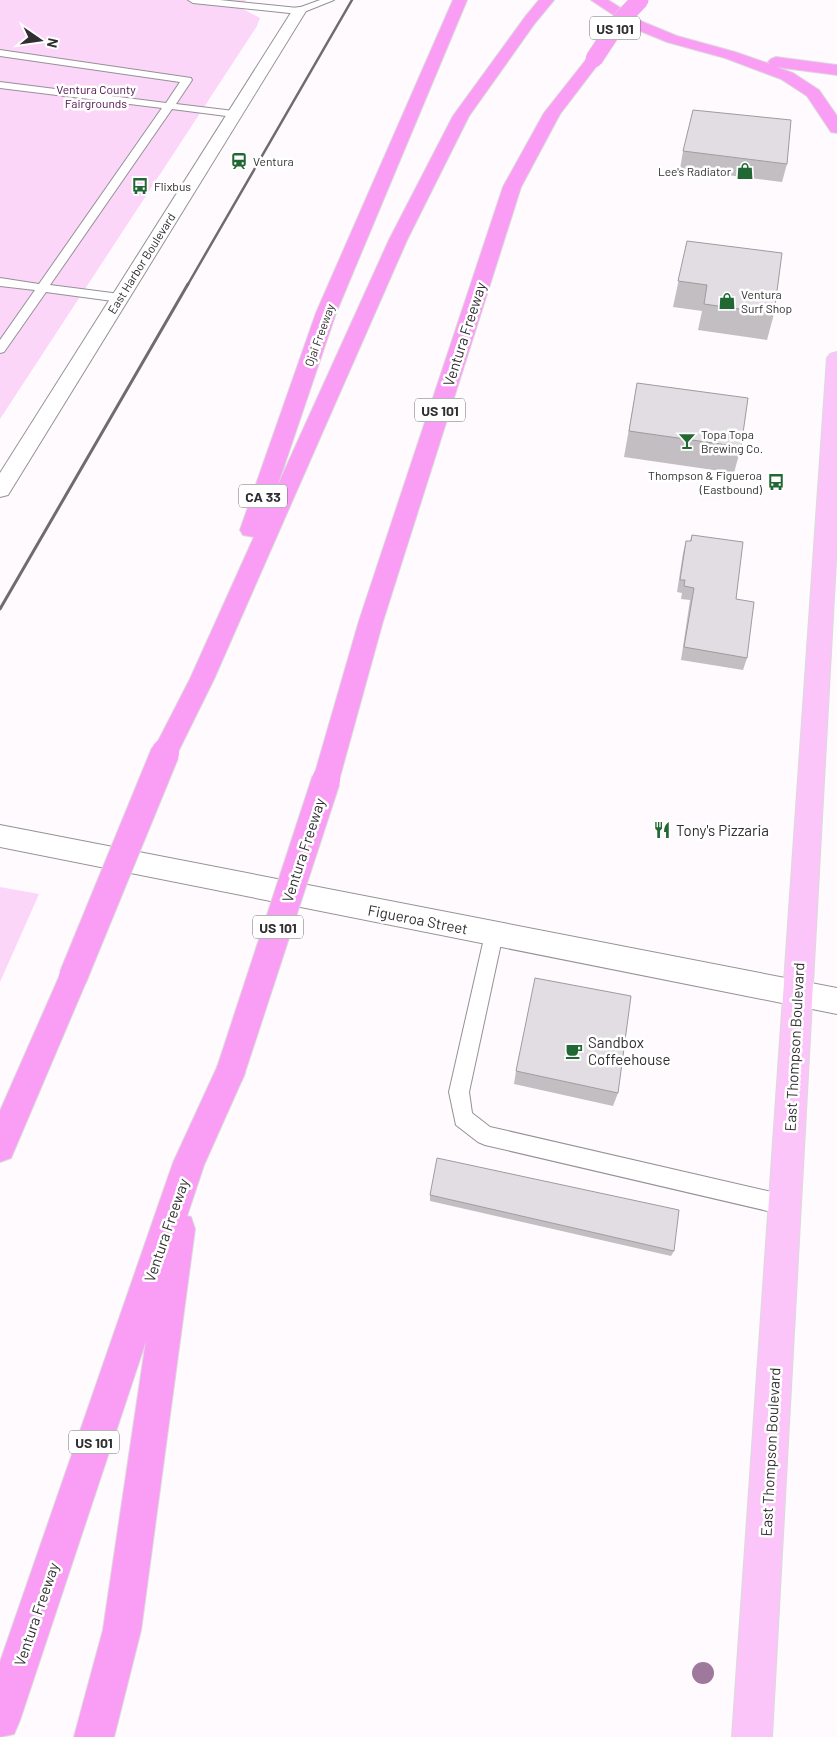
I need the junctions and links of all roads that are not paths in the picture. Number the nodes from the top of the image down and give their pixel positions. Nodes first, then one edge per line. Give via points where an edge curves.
1 (193, 0) edge
2 (330, 0) edge
3 (460, 0) edge
4 (548, 0) edge
5 (598, 0) edge
6 (640, 0) edge
7 (298, 11) junction
8 (0, 52) edge
9 (730, 55) junction
10 (837, 70) edge
11 (0, 85) edge
12 (169, 106) junction
13 (234, 114) junction
14 (837, 128) edge
15 (0, 282) edge
16 (43, 288) junction
17 (120, 298) junction
18 (0, 349) edge
19 (837, 358) edge
20 (0, 490) edge
21 (202, 679) junction
22 (0, 836) edge
23 (494, 934) junction
24 (797, 994) junction
25 (837, 1001) edge
26 (0, 1147) edge
27 (188, 1163) junction
28 (785, 1205) junction
29 (0, 1720) edge
30 (94, 1737) edge
31 (752, 1737) edge

1 - 7 lane
2 - 7 lane
3 - 21 highway, Ojai Freeway / CA 33 via 326,313
4 - 21 highway via 461,116 398,240
5 - 9 highway via 638,25 672,39
6 - 27 highway, Ventura Freeway / US 101, bridge via 617,24 552,113 512,186 371,621 326,780 230,1073
7 - 13 street, East Harbor Boulevard
8 - 12 lane via 187,80
9 - 10 highway
9 - 14 highway via 802,84 817,98
11 - 12 lane
12 - 13 lane
12 - 16 lane
13 - 17 street, East Harbor Boulevard
15 - 16 lane
16 - 17 lane
16 - 18 lane
17 - 20 street, East Harbor Boulevard
19 - 24 main road, East Thompson Boulevard
21 - 26 highway, bridge via 165,753
22 - 23 street, Figueroa Street
23 - 24 street, Figueroa Street
23 - 28 lane via 459,1092 463,1118 485,1135
24 - 25 street, Figueroa Street
24 - 28 main road, East Thompson Boulevard
27 - 29 highway, Ventura Freeway / US 101
27 - 30 highway via 122,1630
28 - 31 main road, East Thompson Boulevard

